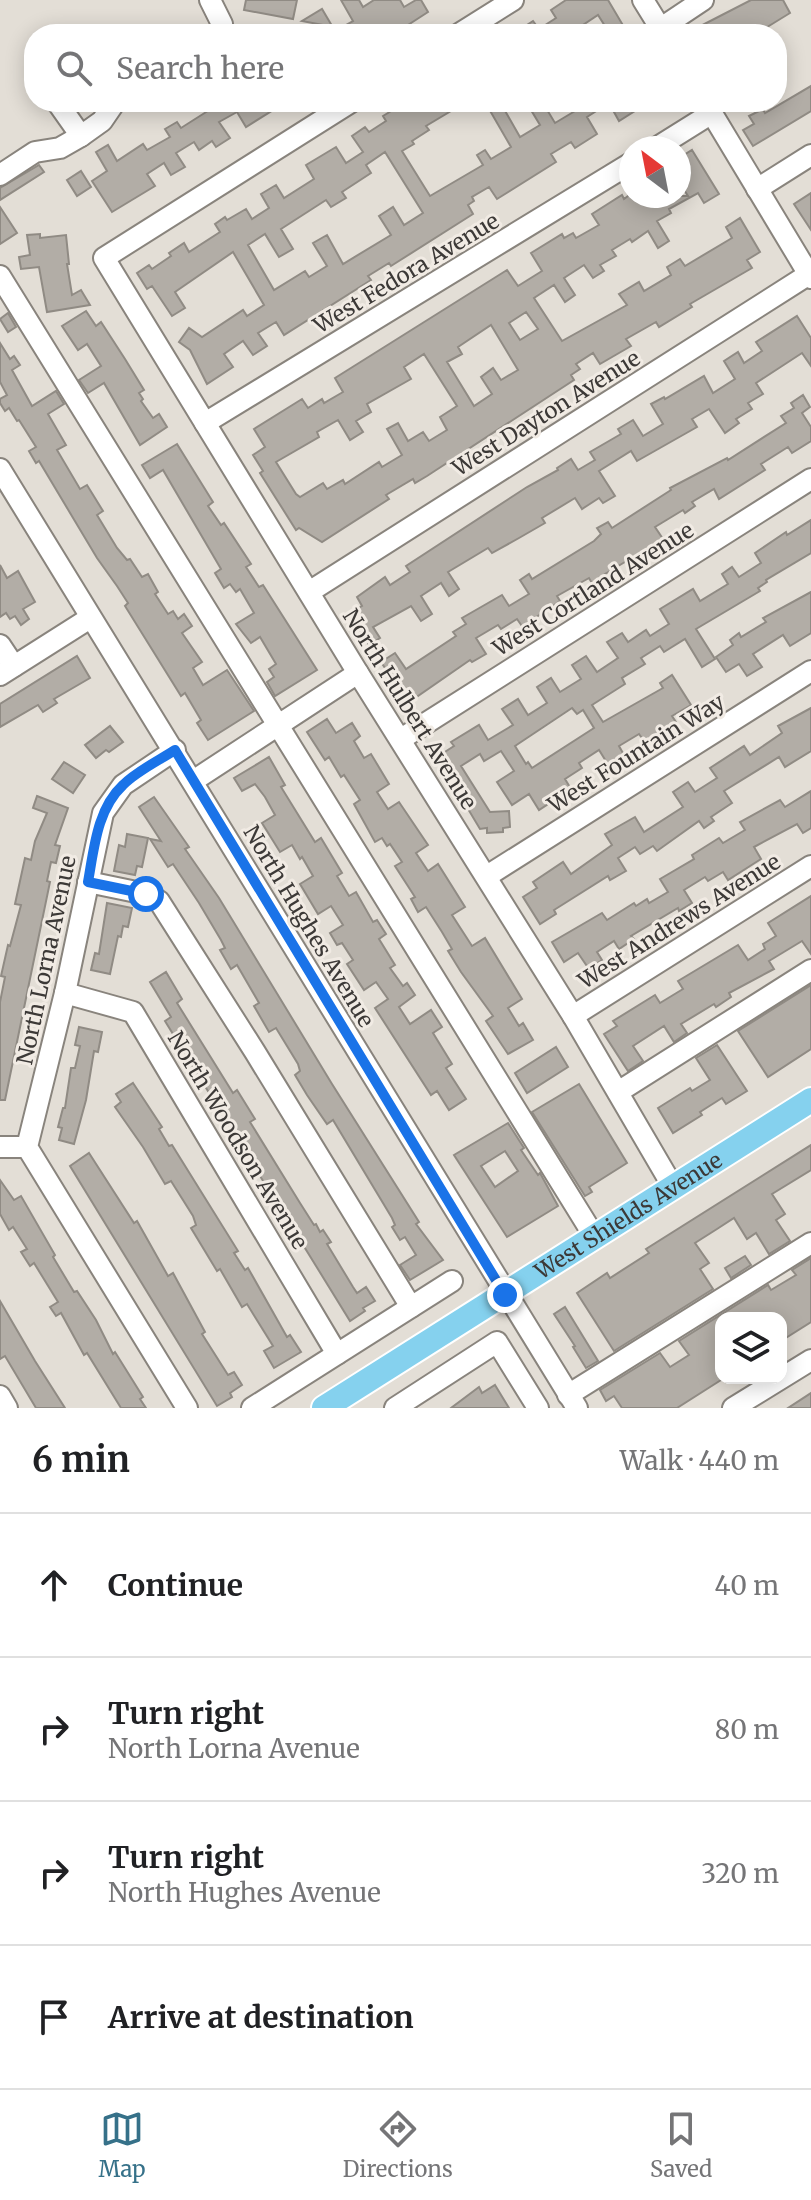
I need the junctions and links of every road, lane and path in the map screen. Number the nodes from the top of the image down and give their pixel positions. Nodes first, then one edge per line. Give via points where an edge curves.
1 (210, 0) edge
2 (513, 0) edge
3 (643, 0) edge
4 (703, 0) edge
5 (222, 24) edge
6 (475, 24) edge
7 (658, 24) edge
8 (672, 24) edge
9 (64, 112) edge
10 (108, 112) edge
11 (335, 112) edge
12 (704, 112) edge
13 (711, 112) edge
14 (81, 136) junction
15 (672, 136) edge
16 (811, 155) edge
17 (619, 170) edge
18 (0, 175) edge
19 (757, 189) junction
20 (810, 275) edge
21 (0, 276) edge
22 (205, 423) junction
23 (0, 469) edge
24 (811, 479) edge
25 (309, 592) junction
26 (90, 618) junction
27 (0, 645) edge
28 (7, 670) edge
29 (811, 671) edge
30 (358, 673) junction
31 (277, 726) junction
32 (401, 739) junction
33 (175, 750) junction
34 (193, 781) junction
35 (811, 866) edge
36 (487, 876) junction
37 (88, 882) junction
38 (811, 970) edge
39 (65, 993) junction
40 (573, 1016) junction
41 (618, 1092) junction
42 (811, 1100) edge
43 (0, 1147) edge
44 (27, 1147) junction
45 (673, 1187) junction
46 (594, 1236) junction
47 (811, 1243) edge
48 (452, 1281) dead end
49 (505, 1295) junction
50 (411, 1307) junction
51 (337, 1354) junction
52 (811, 1360) edge
53 (0, 1396) edge
54 (572, 1401) edge
55 (7, 1408) edge
56 (187, 1408) edge
57 (252, 1408) edge
58 (324, 1408) edge
59 (395, 1408) edge
60 (538, 1408) edge
61 (733, 1408) edge

1 - 5 street
2 - 6 street
3 - 7 street
4 - 8 street
9 - 14 street
10 - 14 street
11 - 22 street, North Hulbert Avenue via 104,258
12 - 15 street
13 - 19 street
14 - 18 street via 60,148 35,152
16 - 19 street
17 - 22 street, West Fedora Avenue
19 - 20 street
20 - 25 street, West Dayton Avenue
21 - 31 street
22 - 25 street, North Hulbert Avenue
23 - 26 street, North Hughes Avenue
24 - 32 street, West Cortland Avenue
25 - 30 street, North Hulbert Avenue
26 - 28 street
26 - 33 street, North Hughes Avenue
27 - 28 street
29 - 36 street, West Fountain Way
30 - 31 street
30 - 32 street, North Hulbert Avenue
31 - 34 street
31 - 46 street
32 - 36 street, North Hulbert Avenue
33 - 34 street, North Hughes Avenue
33 - 37 street, North Lorna Avenue via 123,785 103,813
34 - 49 street, North Hughes Avenue
35 - 40 street, West Andrews Avenue
36 - 40 street, North Hulbert Avenue
37 - 39 street, North Lorna Avenue
37 - 50 street via 159,901
38 - 41 street
39 - 44 street, North Lorna Avenue
39 - 51 street, North Woodson Avenue via 133,1012
40 - 41 street, North Hulbert Avenue
41 - 45 street, North Hulbert Avenue
42 - 45 main road, West Shields Avenue
43 - 44 street
44 - 56 street
45 - 46 main road, West Shields Avenue
46 - 49 main road, West Shields Avenue
47 - 54 street
48 - 50 street
49 - 54 street, North Hughes Avenue
49 - 58 main road, West Shields Avenue
50 - 51 street
51 - 57 street
52 - 61 street
53 - 55 street
59 - 60 street via 497,1342

